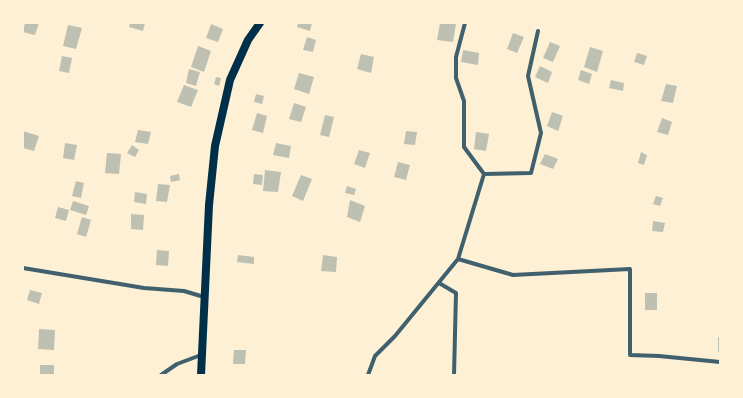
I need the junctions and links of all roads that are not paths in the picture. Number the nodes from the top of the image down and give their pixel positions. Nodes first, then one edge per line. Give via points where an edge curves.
1 (260, 23) edge
2 (465, 23) edge
3 (538, 31) dead end
4 (484, 174) junction
5 (458, 259) junction
6 (23, 268) edge
7 (440, 283) junction
8 (204, 297) junction
9 (201, 355) junction
10 (720, 362) edge
11 (161, 375) edge
12 (201, 375) edge
13 (368, 375) edge
14 (454, 375) edge

1 - 8 main road via 248,40 230,80 215,146
2 - 4 street via 456,64 456,78 464,101 464,147
3 - 4 street via 528,76 541,133 531,173
4 - 5 street
5 - 7 street
5 - 10 street via 514,275 630,269 630,355
6 - 8 street via 144,288 184,291
7 - 13 street via 375,356
7 - 14 street via 456,293
8 - 9 main road
9 - 11 street via 176,364
9 - 12 main road

